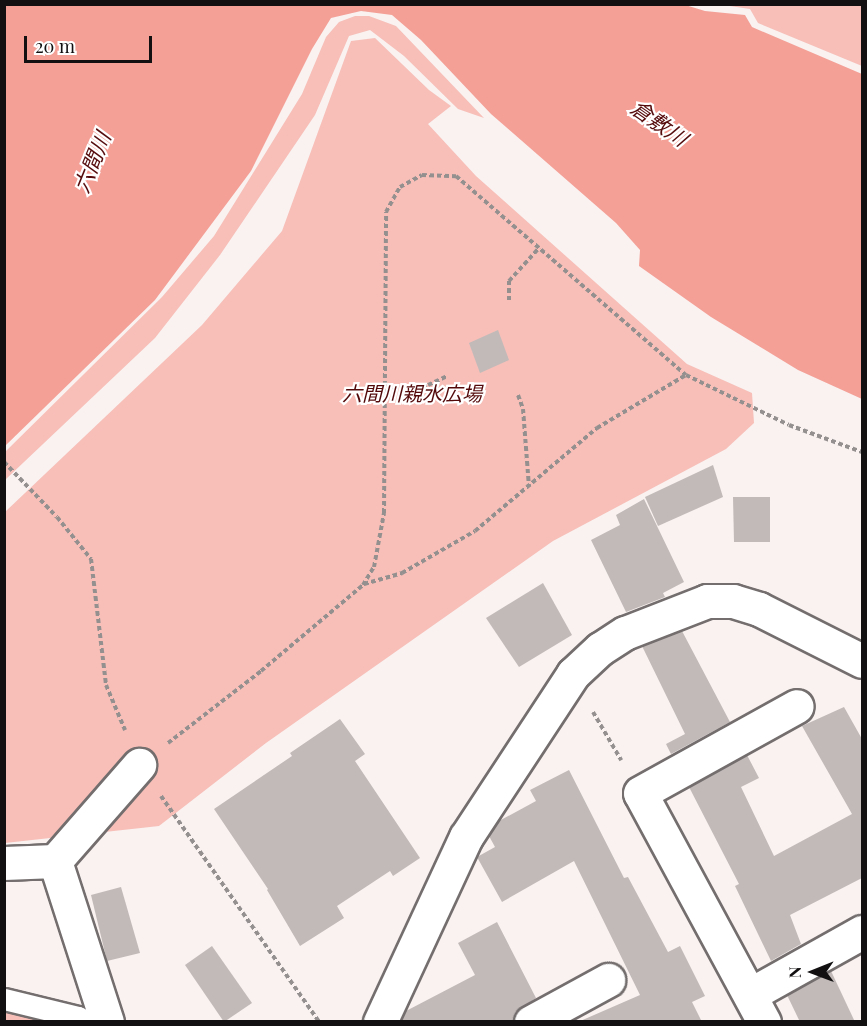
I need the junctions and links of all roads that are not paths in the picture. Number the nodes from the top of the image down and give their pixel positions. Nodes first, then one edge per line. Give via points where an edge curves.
1 (862, 660) edge
2 (796, 706) dead end
3 (139, 765) road end
4 (55, 861) junction
5 (4, 863) edge
6 (862, 932) edge
7 (608, 980) dead end
8 (4, 999) edge
9 (757, 1008) edge
10 (87, 1022) edge
11 (107, 1022) edge
12 (380, 1022) edge
13 (531, 1022) edge

1 - 12 street via 759,609 733,601 707,601 625,633 600,650 573,674 466,837
2 - 9 street via 640,793
3 - 4 street
4 - 5 street
4 - 11 street
6 - 9 street
7 - 13 street
8 - 10 lane

